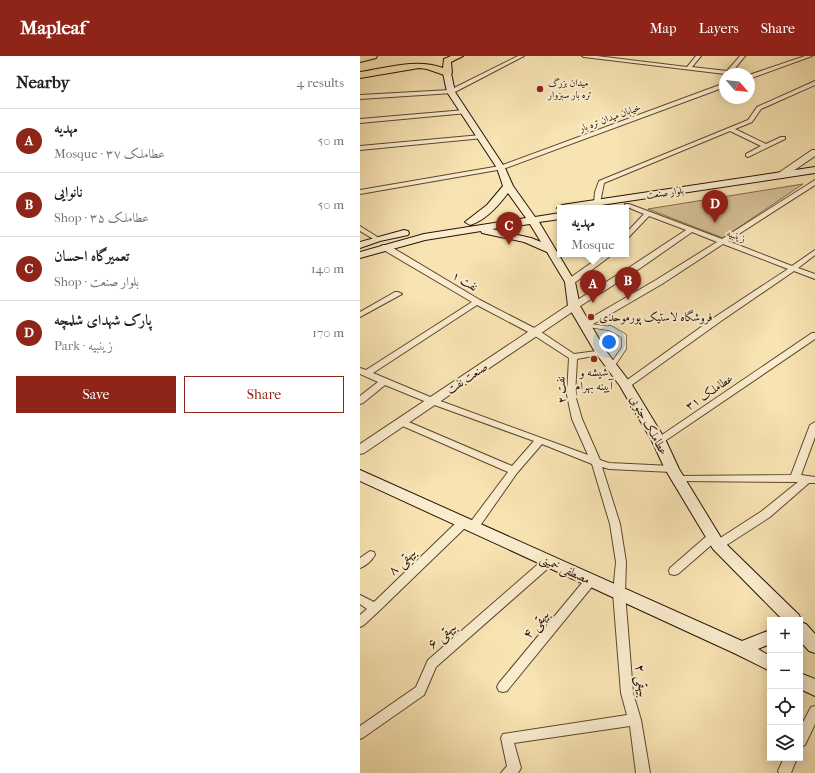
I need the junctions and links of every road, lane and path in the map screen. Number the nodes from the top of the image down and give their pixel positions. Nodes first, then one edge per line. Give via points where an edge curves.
1 (373, 56) edge
2 (429, 56) edge
3 (459, 56) edge
4 (522, 56) edge
5 (584, 56) edge
6 (653, 56) edge
7 (699, 56) edge
8 (743, 56) edge
9 (810, 56) edge
10 (360, 59) edge
11 (645, 63) junction
12 (688, 68) junction
13 (732, 68) edge
14 (719, 72) edge
15 (447, 73) junction
16 (360, 74) edge
17 (755, 74) edge
18 (815, 83) edge
19 (719, 87) edge
20 (451, 92) junction
21 (360, 97) edge
22 (466, 112) junction
23 (360, 121) edge
24 (730, 130) junction
25 (481, 137) junction
26 (783, 138) dead end
27 (765, 146) junction
28 (360, 148) edge
29 (815, 152) edge
30 (748, 154) dead end
31 (501, 168) junction
32 (815, 170) edge
33 (780, 176) junction
34 (815, 177) edge
35 (815, 182) edge
36 (508, 186) junction
37 (360, 192) edge
38 (660, 197) junction
39 (597, 203) junction
40 (583, 205) edge
41 (628, 205) edge
42 (629, 205) edge
43 (557, 209) edge
44 (647, 214) junction
45 (557, 216) edge
46 (530, 217) junction
47 (472, 225) junction
48 (360, 228) edge
49 (690, 230) junction
50 (423, 233) junction
51 (629, 234) edge
52 (377, 239) junction
53 (722, 242) junction
54 (360, 245) edge
55 (385, 247) junction
56 (550, 250) junction
57 (815, 252) edge
58 (360, 255) edge
59 (605, 257) edge
60 (794, 268) junction
61 (815, 277) edge
62 (570, 282) junction
63 (398, 294) dead end
64 (477, 302) junction
65 (574, 306) junction
66 (360, 315) edge
67 (585, 325) junction
68 (535, 332) junction
69 (815, 335) edge
70 (601, 352) junction
71 (573, 357) junction
72 (612, 366) junction
73 (363, 373) edge
74 (384, 381) junction
75 (626, 385) junction
76 (360, 401) edge
77 (432, 401) junction
78 (401, 422) junction
79 (815, 425) edge
80 (540, 440) junction
81 (659, 441) junction
82 (360, 450) edge
83 (596, 462) junction
84 (514, 471) junction
85 (675, 473) junction
86 (360, 475) edge
87 (796, 478) junction
88 (811, 480) edge
89 (469, 525) junction
90 (716, 541) junction
91 (370, 556) dead end
92 (549, 561) junction
93 (360, 564) edge
94 (674, 571) dead end
95 (591, 580) junction
96 (619, 593) junction
97 (360, 598) edge
98 (375, 608) junction
99 (788, 617) edge
100 (360, 622) edge
101 (803, 631) edge
102 (803, 633) edge
103 (767, 638) edge
104 (815, 641) edge
105 (815, 646) edge
106 (742, 649) junction
107 (767, 662) edge
108 (803, 682) edge
109 (503, 687) dead end
110 (815, 688) edge
111 (815, 711) edge
112 (635, 720) junction
113 (360, 733) edge
114 (803, 735) edge
115 (790, 761) edge
116 (785, 771) dead end
117 (508, 773) edge
118 (643, 773) edge

1 - 10 highway
2 - 16 highway
3 - 15 highway via 448,62
4 - 20 street
5 - 11 street
6 - 11 street
7 - 12 street
8 - 13 street
9 - 17 street
11 - 12 street
12 - 14 street
15 - 16 highway via 419,65
15 - 20 main road
18 - 24 street via 759,108 750,121
19 - 31 street, خیابان میدان تره بار
20 - 21 street
20 - 22 main road, عطاملک جنوبی
22 - 23 street
22 - 25 main road, عطاملک جنوبی
24 - 27 street
24 - 39 street via 601,182
25 - 28 street
25 - 31 main road, عطاملک جنوبی
26 - 27 street
27 - 30 street
29 - 33 street
31 - 36 main road, عطاملک جنوبی
31 - 37 street, خیابان میدان تره بار
32 - 33 main road, بلوار صنعت
33 - 38 main road, بلوار صنعت
34 - 38 main road, بلوار صنعت
35 - 53 street
36 - 46 main road, عطاملک جنوبی
36 - 47 main road via 498,200
38 - 39 main road, بلوار صنعت
38 - 41 main road, بلوار صنعت
39 - 40 main road, بلوار صنعت
42 - 44 street, زینبیه
43 - 46 main road, بلوار صنعت
44 - 49 street, زینبیه
44 - 51 street
45 - 46 main road, بلوار صنعت
46 - 47 main road, بلوار صنعت
46 - 56 main road, عطاملک جنوبی
47 - 50 main road, بلوار صنعت
47 - 56 main road via 527,240
48 - 52 street
49 - 53 street, زینبیه
49 - 65 street
50 - 52 main road, بلوار صنعت
50 - 55 main road, بلوار صنعت
52 - 54 main road, بلوار صنعت
53 - 60 street, زینبیه
53 - 67 street
55 - 58 main road, بلوار صنعت
55 - 64 street, نفت ۱
56 - 62 main road, عطاملک جنوبی
57 - 60 street
59 - 62 street
60 - 61 street, زینبیه
60 - 75 street
62 - 65 main road, عطاملک جنوبی
63 - 66 street
64 - 68 street, نفت ۱
64 - 73 street
65 - 67 main road, عطاملک جنوبی
65 - 68 street, صنعت نفت
67 - 70 main road, عطاملک جنوبی
67 - 72 lane via 612,328 624,336 624,348
68 - 71 street
68 - 77 street, صنعت نفت
69 - 81 street, عطاملک ۳۱
70 - 71 street
70 - 72 main road, عطاملک جنوبی
71 - 83 street, نفت ۲ via 571,395 577,419
72 - 75 main road, عطاملک جنوبی
73 - 74 street
74 - 76 street
74 - 77 street
75 - 81 main road, عطاملک جنوبی
77 - 78 street, صنعت نفت
77 - 80 street
78 - 82 street, صنعت نفت
78 - 84 street
79 - 87 street
80 - 83 street
80 - 84 street, بیهقی ۸
81 - 85 main road, عطاملک جنوبی
83 - 85 street via 609,466
83 - 96 street, نفت ۲ via 615,524 621,562
84 - 89 street, بیهقی ۸
85 - 87 street
85 - 90 main road, عطاملک جنوبی
86 - 89 main road, مصطفی خمینی
87 - 88 street
88 - 90 street via 766,514
89 - 92 main road, مصطفی خمینی
89 - 98 street, بیهقی ۸
90 - 94 street
90 - 99 main road, عطاملک جنوبی
91 - 93 street
92 - 95 main road, مصطفی خمینی
92 - 113 street, بیهقی ۶ via 432,664 420,691
95 - 96 main road, مصطفی خمینی
95 - 109 street, بیهقی ۴
96 - 106 main road, مصطفی خمینی
96 - 112 street, بیهقی ۲ via 627,693
97 - 98 street
98 - 100 street, بیهقی ۸
101 - 104 main road
102 - 105 main road
103 - 106 main road
106 - 107 main road, مصطفی خمینی
108 - 110 main road
111 - 114 street
112 - 117 street via 506,738 514,768
112 - 118 street, بیهقی ۲
115 - 116 street

